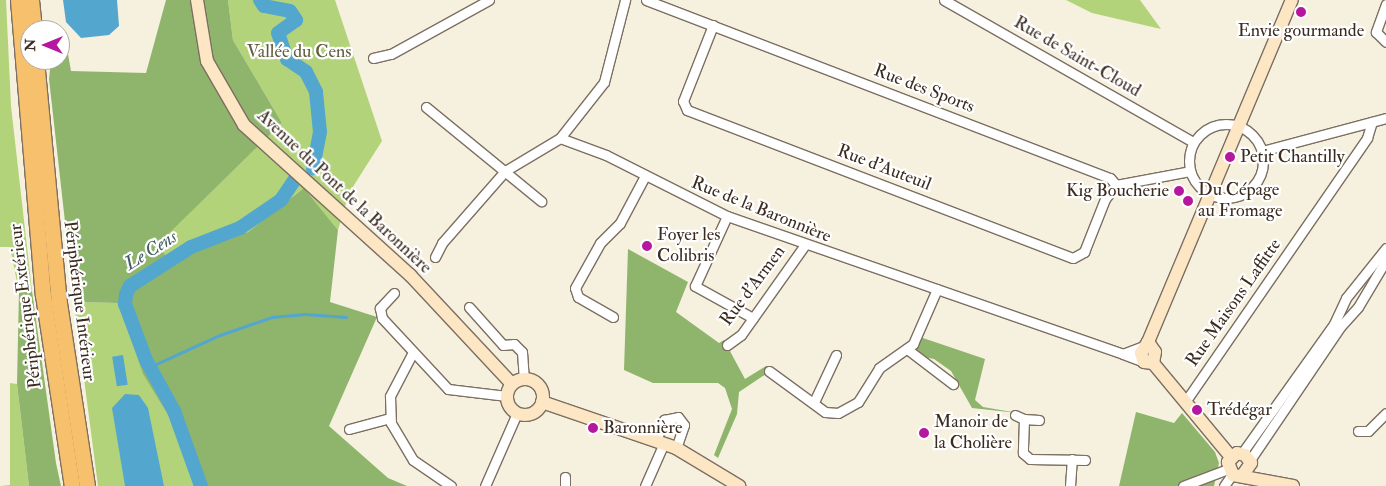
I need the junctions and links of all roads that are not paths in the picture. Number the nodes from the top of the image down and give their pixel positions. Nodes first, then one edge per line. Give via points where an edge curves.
1 (18, 0) edge
2 (31, 0) edge
3 (197, 0) edge
4 (489, 0) edge
5 (625, 0) edge
6 (646, 0) edge
7 (944, 0) edge
8 (1292, 0) edge
9 (1386, 4) edge
10 (33, 20) edge
11 (713, 25) junction
12 (1386, 42) edge
13 (373, 58) dead end
14 (37, 70) edge
15 (426, 107) dead end
16 (1386, 118) edge
17 (1372, 122) junction
18 (1240, 126) junction
19 (560, 138) junction
20 (1194, 142) junction
21 (1262, 151) junction
22 (505, 171) junction
23 (1190, 171) junction
24 (644, 176) junction
25 (1116, 185) junction
26 (1211, 195) junction
27 (541, 201) dead end
28 (727, 216) junction
29 (804, 246) junction
30 (1386, 248) edge
31 (435, 257) dead end
32 (1386, 260) edge
33 (937, 289) junction
34 (394, 293) dead end
35 (469, 307) dead end
36 (1339, 310) junction
37 (612, 317) dead end
38 (753, 318) junction
39 (1350, 318) junction
40 (727, 345) dead end
41 (1144, 345) junction
42 (907, 349) junction
43 (413, 352) junction
44 (1122, 354) junction
45 (836, 355) dead end
46 (1149, 363) junction
47 (769, 371) dead end
48 (953, 384) dead end
49 (514, 387) junction
50 (542, 402) junction
51 (814, 402) junction
52 (1186, 402) junction
53 (1386, 412) edge
54 (518, 413) junction
55 (390, 418) junction
56 (1038, 420) dead end
57 (349, 429) dead end
58 (1358, 431) dead end
59 (666, 444) junction
60 (1072, 459) junction
61 (1085, 460) dead end
62 (1239, 465) junction
63 (1262, 480) edge
64 (437, 483) edge
65 (72, 486) edge
66 (87, 486) edge
67 (451, 486) edge
68 (485, 486) edge
69 (646, 486) edge
70 (739, 486) edge
71 (1070, 486) edge
72 (1182, 486) edge
73 (1224, 486) edge
74 (1292, 486) edge
75 (1300, 486) edge

1 - 65 highway, Périphérique Extérieur via 43,295
2 - 10 highway
3 - 49 street, Avenue du Pont de la Baronnière via 201,42 216,79 244,125 410,275
4 - 13 street via 391,54
5 - 19 street via 604,82
6 - 11 street, Rue des Sports
7 - 20 street, Rue de Saint-Cloud
8 - 18 street
9 - 12 street via 1376,32
11 - 25 street, Rue des Sports via 1110,178
11 - 25 street, Rue d'Auteuil via 683,101 687,110 1073,258 1084,252 1105,199
14 - 66 highway, Périphérique Intérieur via 59,303
15 - 22 street
16 - 17 street
17 - 21 street
17 - 52 street, Rue Maisons Laffitte via 1367,138
18 - 20 street via 1212,126
18 - 21 street via 1251,133
18 - 26 street
19 - 22 street
19 - 24 street, Rue de la Baronnière via 574,140
20 - 23 street
21 - 26 street via 1263,166 1251,189 1224,198
22 - 27 street
22 - 31 street via 442,243
23 - 25 street
23 - 26 street
24 - 28 street, Rue de la Baronnière
24 - 37 street via 620,223 600,242 575,288 578,297
26 - 41 street
28 - 29 street, Rue de la Baronnière
28 - 38 street via 695,286
29 - 33 street, Rue de la Baronnière
29 - 38 street, Rue d'Armen
30 - 36 street
32 - 39 street
33 - 42 street via 920,333
33 - 44 street, Rue de la Baronnière
34 - 43 street via 380,313
35 - 49 street via 503,345 514,344 522,352
36 - 39 street
36 - 62 street
38 - 40 street, Rue d'Armen
39 - 62 street via 1340,327
41 - 44 street
41 - 46 street via 1154,348
42 - 48 street
42 - 51 street via 879,368 858,402 831,415
43 - 49 street via 455,393
43 - 55 street via 394,383
44 - 46 street, Rue de la Baronnière
45 - 51 street
46 - 52 street
47 - 51 street
49 - 50 street via 539,387
49 - 54 street
50 - 54 street via 530,414
50 - 59 street
52 - 62 street
53 - 58 street via 1368,431
54 - 68 street
55 - 57 street
55 - 64 street via 406,453
56 - 60 street via 1019,417 1023,453 1030,459
59 - 69 street
59 - 70 street
60 - 61 street
60 - 71 street
62 - 63 street
62 - 72 street
62 - 73 street
63 - 74 street
63 - 75 street
64 - 67 street

